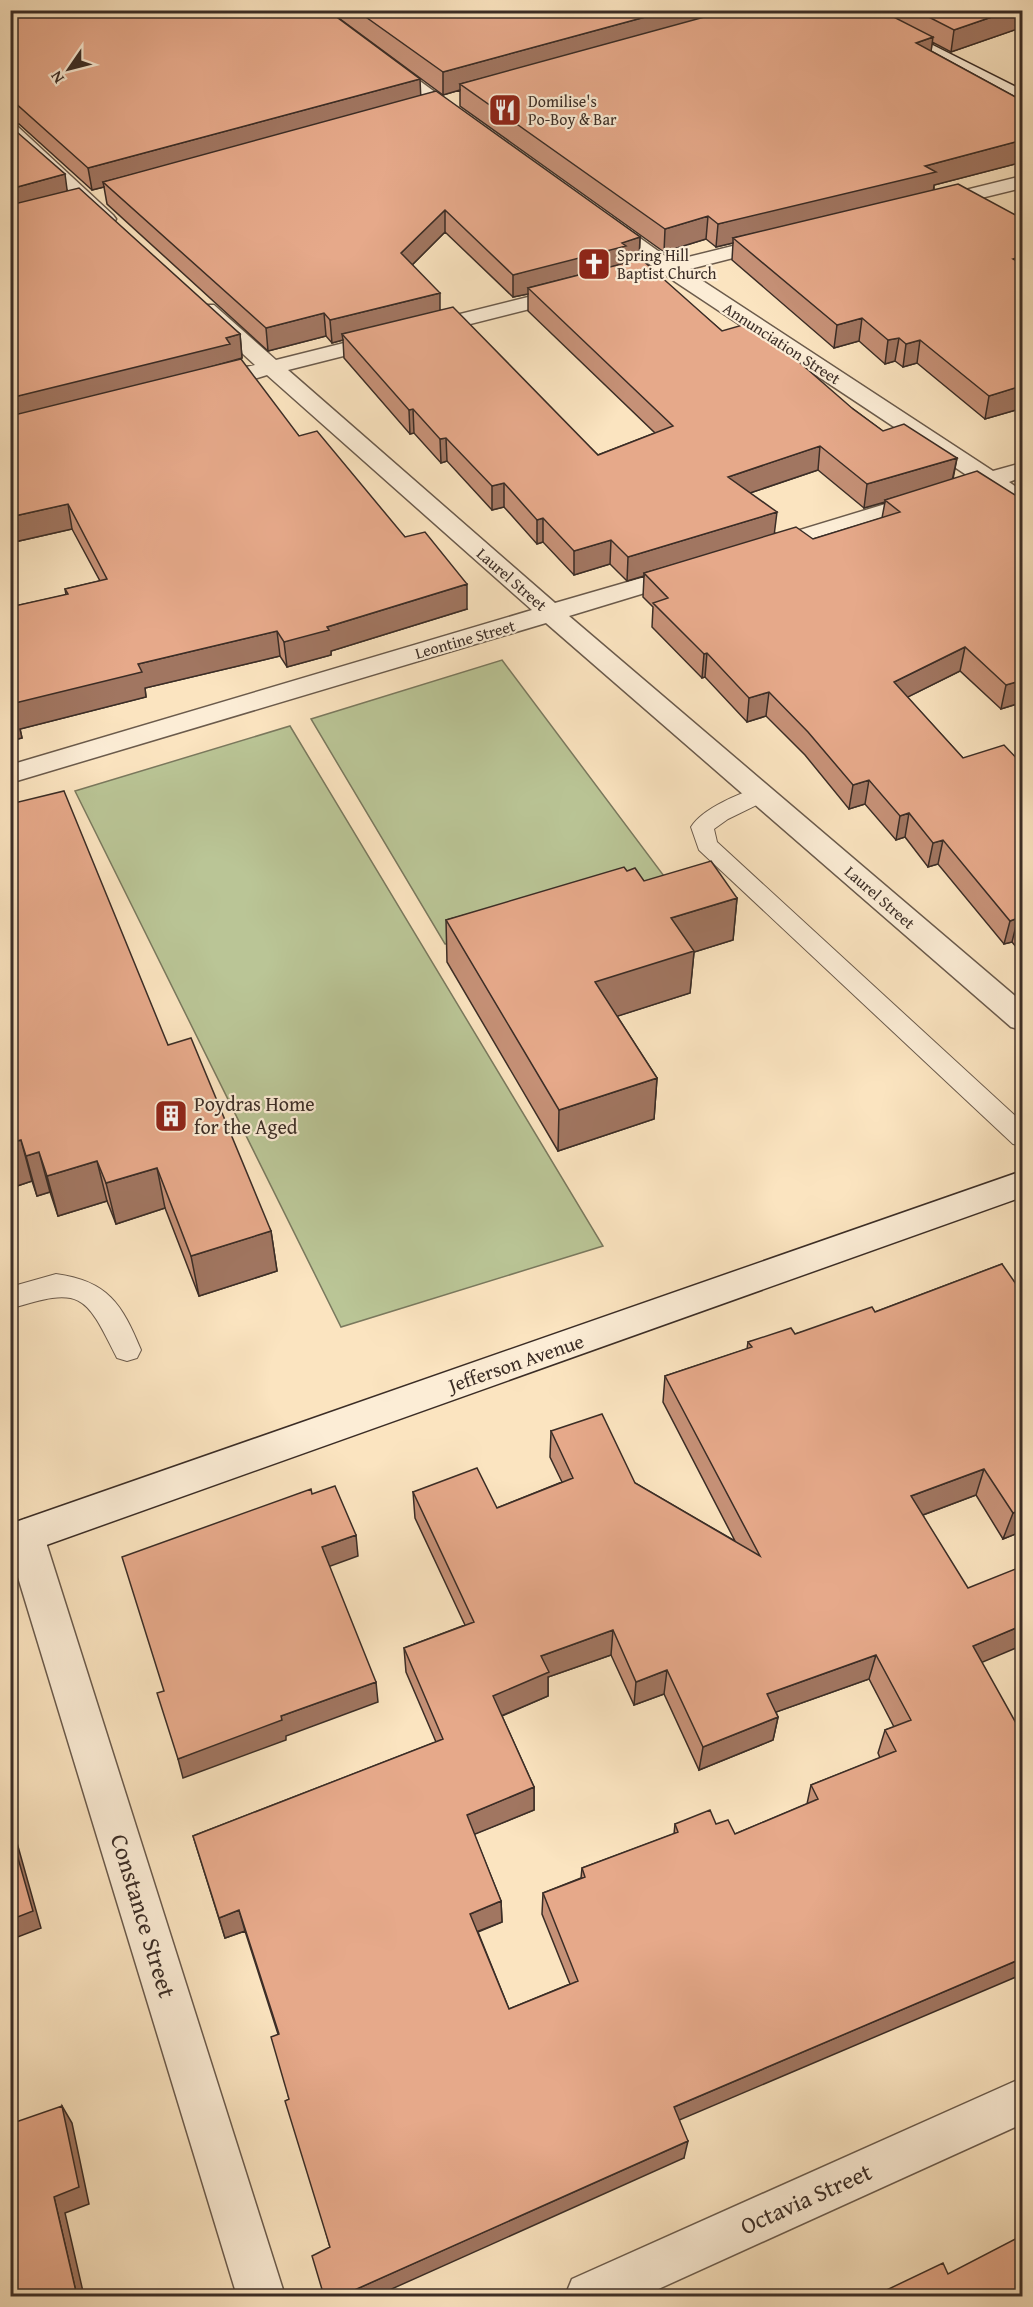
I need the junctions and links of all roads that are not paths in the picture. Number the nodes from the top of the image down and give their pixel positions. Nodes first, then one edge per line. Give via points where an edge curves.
1 (311, 10) edge
2 (848, 10) edge
3 (1023, 97) edge
4 (463, 98) edge
5 (440, 104) junction
6 (418, 110) edge
7 (10, 130) edge
8 (478, 131) edge
9 (1023, 182) edge
10 (916, 207) edge
11 (591, 213) edge
12 (120, 232) edge
13 (803, 234) edge
14 (666, 267) junction
15 (191, 296) edge
16 (270, 368) junction
17 (236, 376) edge
18 (1023, 470) edge
19 (990, 480) junction
20 (1023, 501) edge
21 (743, 555) edge
22 (709, 566) edge
23 (552, 614) junction
24 (10, 774) edge
25 (761, 794) junction
26 (1023, 1019) edge
27 (1023, 1137) edge
28 (1023, 1184) edge
29 (10, 1298) edge
30 (127, 1350) dead end
31 (18, 1539) edge
32 (1023, 2101) edge
33 (261, 2296) edge
34 (589, 2296) edge

1 - 5 street
2 - 3 street
4 - 5 street
5 - 6 street
5 - 8 street
7 - 12 street
9 - 10 street
11 - 14 street, Annunciation Street
13 - 14 street
14 - 16 street
14 - 19 street, Annunciation Street
15 - 16 street, Laurel Street
16 - 17 street
16 - 23 street, Laurel Street
18 - 19 street
19 - 20 street, Annunciation Street
19 - 21 street
22 - 23 street, Leontine Street
23 - 24 street, Leontine Street
23 - 25 street, Laurel Street
25 - 26 street, Laurel Street
25 - 27 lane via 702,827 707,845
28 - 31 street, Jefferson Avenue
29 - 30 lane via 55,1285 94,1294 114,1319
31 - 33 street, Constance Street
32 - 34 street, Octavia Street

